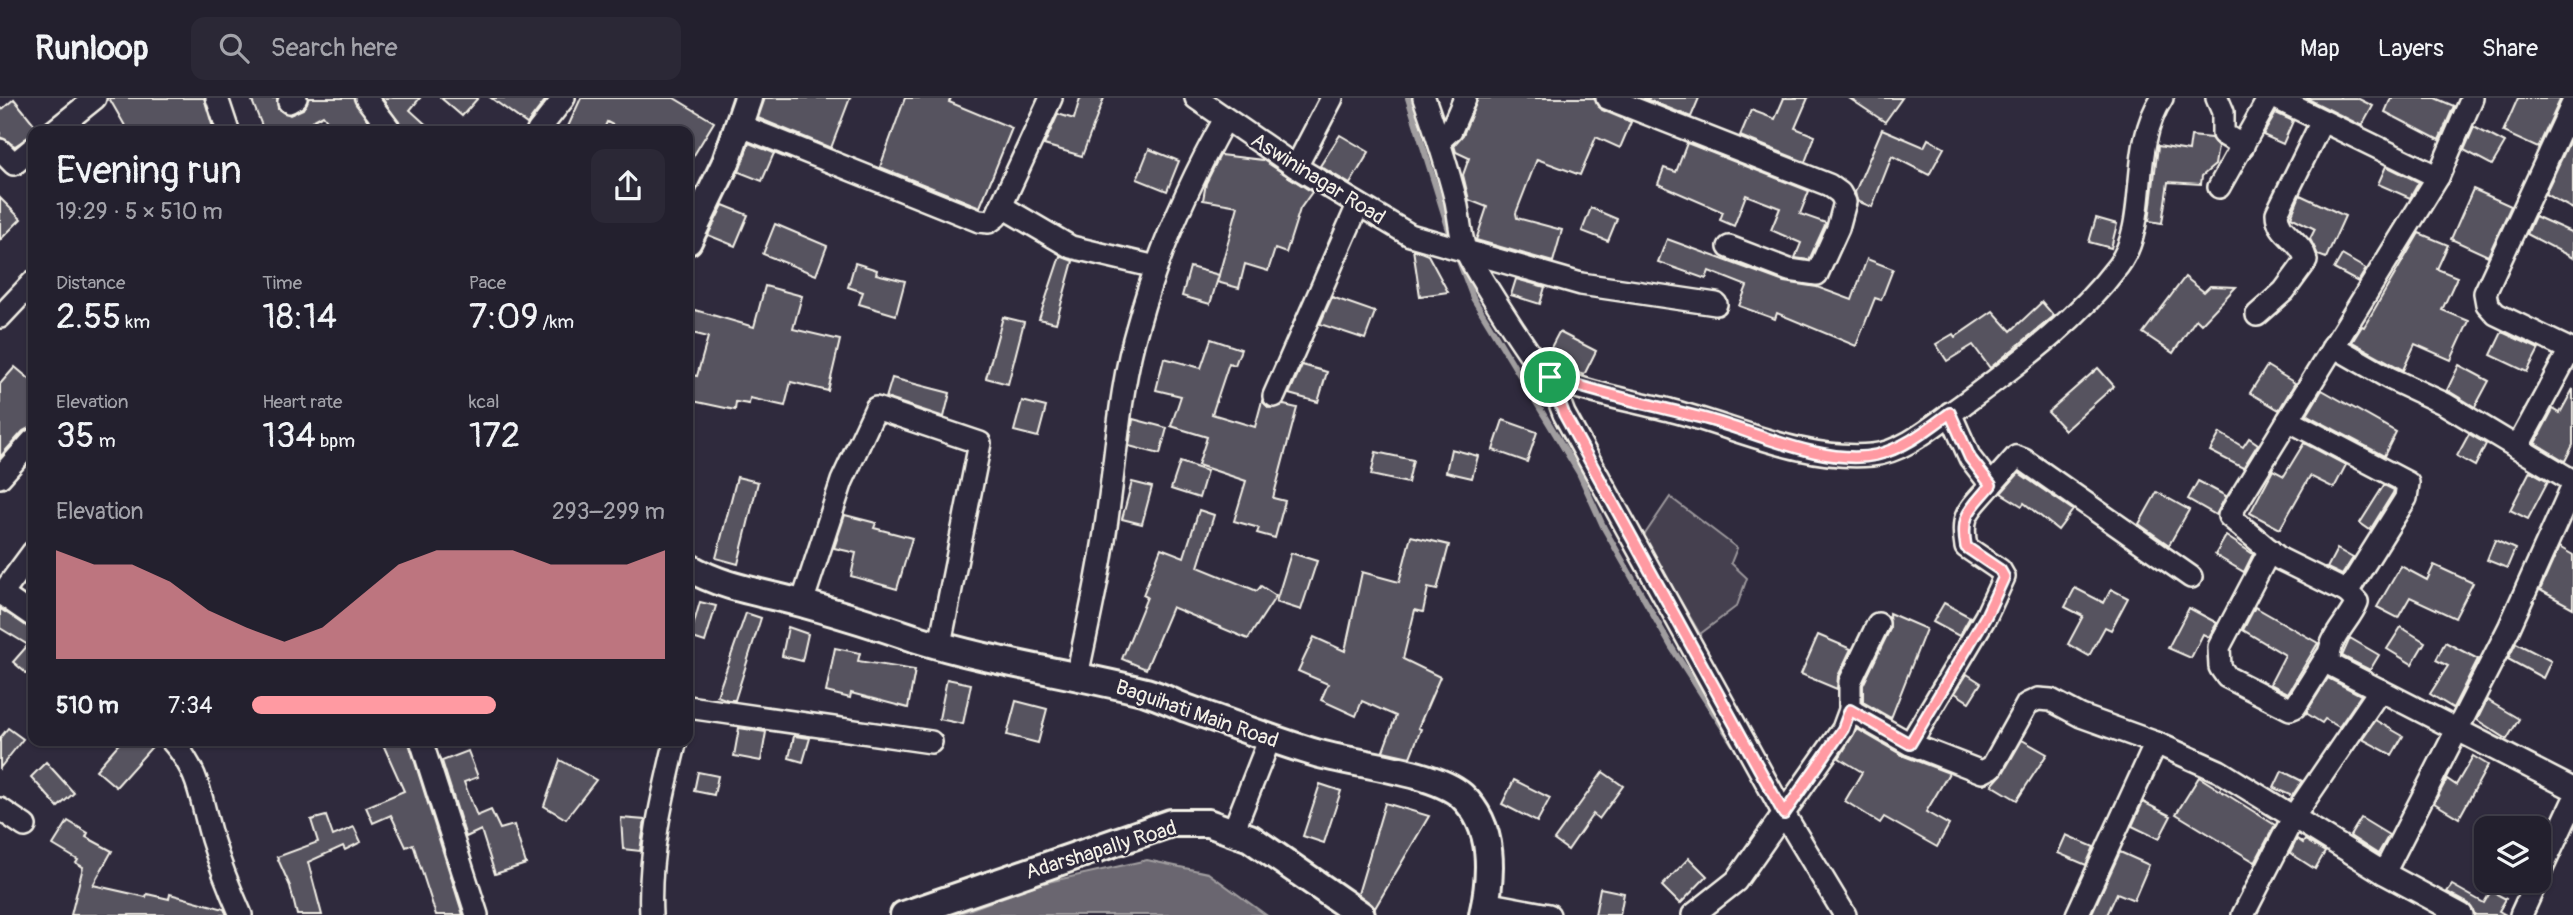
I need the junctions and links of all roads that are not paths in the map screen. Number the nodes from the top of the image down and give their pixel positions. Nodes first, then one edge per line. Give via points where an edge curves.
1 (95, 98) edge
2 (217, 98) edge
3 (366, 98) edge
4 (564, 98) edge
5 (748, 98) edge
6 (1051, 98) edge
7 (1196, 98) edge
8 (1332, 98) edge
9 (1424, 98) edge
10 (1465, 98) edge
11 (1606, 98) edge
12 (2162, 98) edge
13 (2217, 98) edge
14 (2269, 98) edge
15 (2276, 98) edge
16 (2472, 98) edge
17 (2573, 103) edge
18 (1225, 119) junction
19 (2322, 121) junction
20 (739, 125) junction
21 (60, 126) edge
22 (226, 126) edge
23 (387, 126) edge
24 (542, 126) edge
25 (1439, 141) junction
26 (2243, 146) junction
27 (0, 150) edge
28 (28, 152) edge
29 (1296, 167) junction
30 (2438, 177) junction
31 (2219, 187) dead end
32 (1358, 205) junction
33 (1001, 206) junction
34 (693, 231) edge
35 (1729, 247) dead end
36 (1457, 248) junction
37 (1156, 267) junction
38 (28, 287) edge
39 (1716, 304) dead end
40 (2257, 315) dead end
41 (0, 317) edge
42 (2333, 346) junction
43 (2571, 351) edge
44 (1550, 377) junction
45 (1274, 396) dead end
46 (1950, 413) junction
47 (2288, 420) junction
48 (28, 446) edge
49 (2518, 446) junction
50 (0, 477) edge
51 (2573, 483) edge
52 (1991, 485) junction
53 (2270, 551) junction
54 (28, 558) edge
55 (693, 570) edge
56 (2191, 578) dead end
57 (2347, 592) junction
58 (1, 593) edge
59 (802, 603) junction
60 (28, 612) edge
61 (1878, 624) dead end
62 (940, 644) junction
63 (2328, 656) junction
64 (1077, 676) junction
65 (2380, 690) junction
66 (693, 708) edge
67 (1850, 710) junction
68 (2456, 727) junction
69 (1270, 738) junction
70 (930, 741) dead end
71 (2156, 743) junction
72 (1910, 744) junction
73 (176, 746) edge
74 (423, 746) edge
75 (675, 746) edge
76 (2573, 789) edge
77 (2573, 802) edge
78 (0, 809) edge
79 (2294, 816) junction
80 (1781, 819) junction
81 (25, 826) dead end
82 (1233, 832) junction
83 (2551, 849) edge
84 (2384, 873) junction
85 (2531, 893) edge
86 (1484, 909) edge
87 (241, 915) edge
88 (477, 915) edge
89 (651, 915) edge
90 (904, 915) edge
91 (1361, 915) edge
92 (1549, 915) edge
93 (1693, 915) edge
94 (1845, 915) edge
95 (2077, 915) edge
96 (2243, 915) edge
97 (2462, 915) edge
98 (2521, 915) edge

1 - 21 street
2 - 22 street
3 - 23 street
4 - 24 street
5 - 20 street
6 - 33 street
7 - 18 street, Aswininagar Road
8 - 29 street
9 - 25 street
10 - 25 street via 1451,130
11 - 35 street via 1829,185 1845,202 1817,274 1789,270
12 - 46 street via 2142,145 2132,235 2120,264 2040,347
13 - 26 street via 2223,112 2223,134
14 - 26 street
15 - 19 street
16 - 30 street
17 - 43 street via 2485,293 2496,314
18 - 29 street, Aswininagar Road
18 - 37 street via 1191,180
19 - 30 street
19 - 40 street via 2277,213 2282,229 2306,261 2284,291
20 - 33 street via 979,221 989,222
20 - 34 street
25 - 36 street
26 - 31 street
27 - 28 street via 14,164
29 - 32 street, Aswininagar Road
30 - 42 street
32 - 36 street, Aswininagar Road via 1410,236
32 - 45 street
33 - 37 street via 1071,247
36 - 39 street, Aswininagar Road via 1581,284
36 - 44 street
37 - 64 street via 1137,328 1101,559
38 - 41 street
42 - 47 street
42 - 49 street
43 - 49 street
44 - 46 street via 1825,453 1875,455 1910,442
44 - 80 street via 1564,414
46 - 52 street via 1970,458
47 - 53 street via 2229,516
47 - 57 street via 2408,483 2406,498
48 - 50 street
49 - 51 street
51 - 68 street via 2509,628
52 - 56 street via 2016,457 2024,460
52 - 72 street via 1962,525 1966,547 2004,577
53 - 57 street
53 - 63 street via 2219,647 2220,667 2227,677 2290,709
54 - 58 street
55 - 59 street, Baguihati Main Road via 751,592
57 - 63 street via 2357,602 2329,646
58 - 60 street
59 - 62 street, Baguihati Main Road
59 - 62 street via 842,481 876,408 980,443
61 - 67 street via 1850,682
62 - 64 street, Baguihati Main Road
63 - 65 street via 2331,665
64 - 69 street, Baguihati Main Road via 1150,693
65 - 68 street
65 - 79 street
66 - 70 street
67 - 72 street
67 - 80 street via 1843,729
68 - 76 street
68 - 84 street
69 - 82 street
69 - 86 street, Baguihati Main Road via 1345,761 1366,762 1459,794 1487,836 1489,874
71 - 72 street via 2051,700 2038,699 2027,705 1992,767 1982,772
71 - 79 street via 2219,771
71 - 95 street
73 - 87 street via 194,770 211,836
74 - 88 street
75 - 89 street via 658,814
77 - 83 street
78 - 81 street
79 - 84 street
79 - 96 street
80 - 93 street via 1735,881
80 - 94 street
82 - 90 street, Adarshapally Road via 1208,823 1171,823
82 - 91 street, Adarshapally Road via 1250,838
84 - 97 street
85 - 98 street
86 - 92 street

